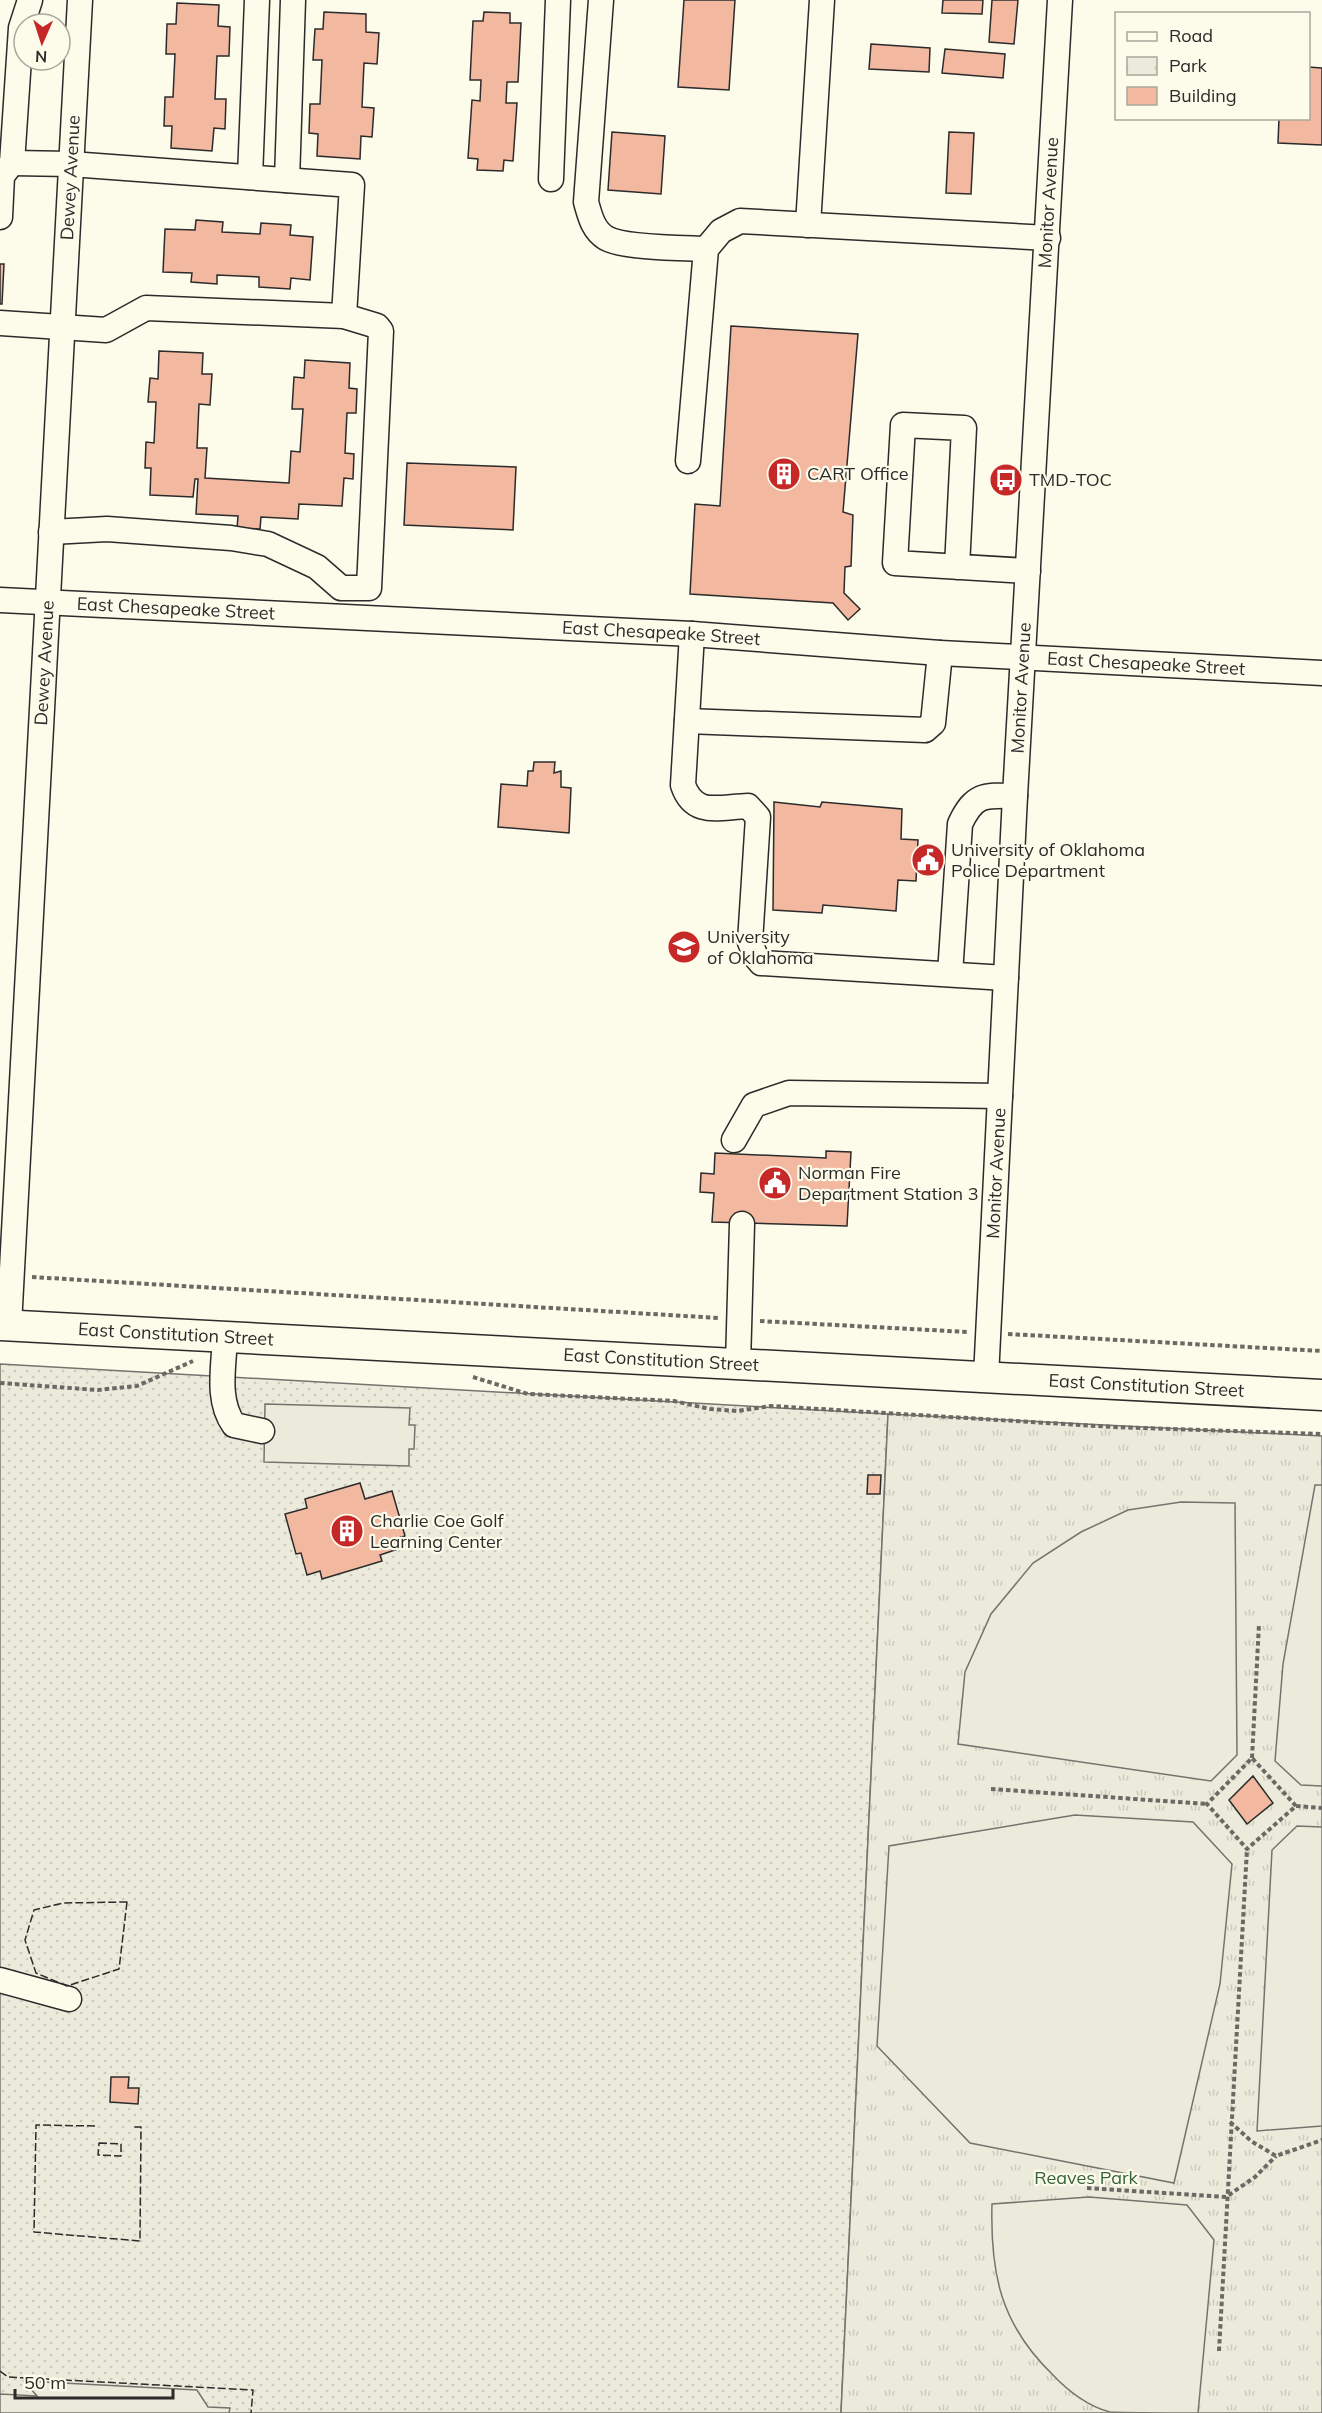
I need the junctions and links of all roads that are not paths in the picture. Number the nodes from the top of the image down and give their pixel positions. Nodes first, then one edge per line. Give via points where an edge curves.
1 (30, 0) edge
2 (80, 0) edge
3 (257, 0) edge
4 (292, 0) edge
5 (558, 0) edge
6 (601, 0) edge
7 (822, 0) edge
8 (1060, 0) edge
9 (6, 162) edge
10 (71, 164) junction
11 (250, 177) junction
12 (551, 178) dead end
13 (287, 180) junction
14 (0, 217) edge
15 (808, 225) junction
16 (1048, 238) junction
17 (706, 249) junction
18 (344, 316) junction
19 (0, 323) edge
20 (62, 328) junction
21 (688, 461) dead end
22 (51, 532) junction
23 (957, 567) junction
24 (1028, 571) junction
25 (356, 588) junction
26 (0, 600) edge
27 (47, 603) junction
28 (355, 618) junction
29 (692, 634) junction
30 (940, 653) junction
31 (1025, 657) junction
32 (1322, 673) edge
33 (687, 721) junction
34 (1015, 796) junction
35 (950, 974) junction
36 (1006, 978) junction
37 (1000, 1096) junction
38 (734, 1140) dead end
39 (742, 1224) dead end
40 (4, 1325) edge
41 (224, 1349) junction
42 (738, 1364) junction
43 (986, 1377) junction
44 (1322, 1395) edge
45 (262, 1431) dead end
46 (0, 1980) edge
47 (69, 1999) dead end

1 - 9 street via 21,28
2 - 10 street, Dewey Avenue
3 - 11 street
4 - 13 street
5 - 12 street
6 - 17 street via 586,202 592,224 607,239 629,244
7 - 15 street
8 - 16 street, Monitor Avenue
9 - 10 street
9 - 14 street
10 - 11 street
10 - 20 street, Dewey Avenue
11 - 13 street
13 - 18 street via 352,185
15 - 16 street
15 - 17 street via 740,221 722,231
16 - 24 street, Monitor Avenue
17 - 21 street
18 - 20 street via 146,308 106,330
18 - 25 street via 377,326 381,331 369,588
19 - 20 street
20 - 22 street, Dewey Avenue
22 - 25 street via 106,529 268,544 317,567 341,588
22 - 27 street, Dewey Avenue
23 - 23 street via 895,563 903,424 964,428
23 - 24 street
24 - 31 street, Monitor Avenue
25 - 28 street
26 - 27 street, East Chesapeake Street
27 - 28 street, East Chesapeake Street
27 - 40 street, Dewey Avenue via 11,1276
28 - 29 street, East Chesapeake Street
29 - 30 street, East Chesapeake Street
29 - 33 street
30 - 31 street, East Chesapeake Street
30 - 33 street via 933,723 925,730
31 - 32 street, East Chesapeake Street
31 - 34 street, Monitor Avenue
33 - 35 street via 683,785 689,800 697,807 748,806 758,817 750,942 761,963
34 - 35 street via 986,795 969,805 960,824
34 - 36 street, Monitor Avenue
35 - 36 street
36 - 37 street, Monitor Avenue
37 - 38 street via 789,1093 754,1105
37 - 43 street, Monitor Avenue
39 - 42 street
40 - 41 main road, East Constitution Street
41 - 42 main road, East Constitution Street
41 - 45 street via 223,1404 227,1415 234,1425
42 - 43 main road, East Constitution Street
43 - 44 main road, East Constitution Street
46 - 47 street

